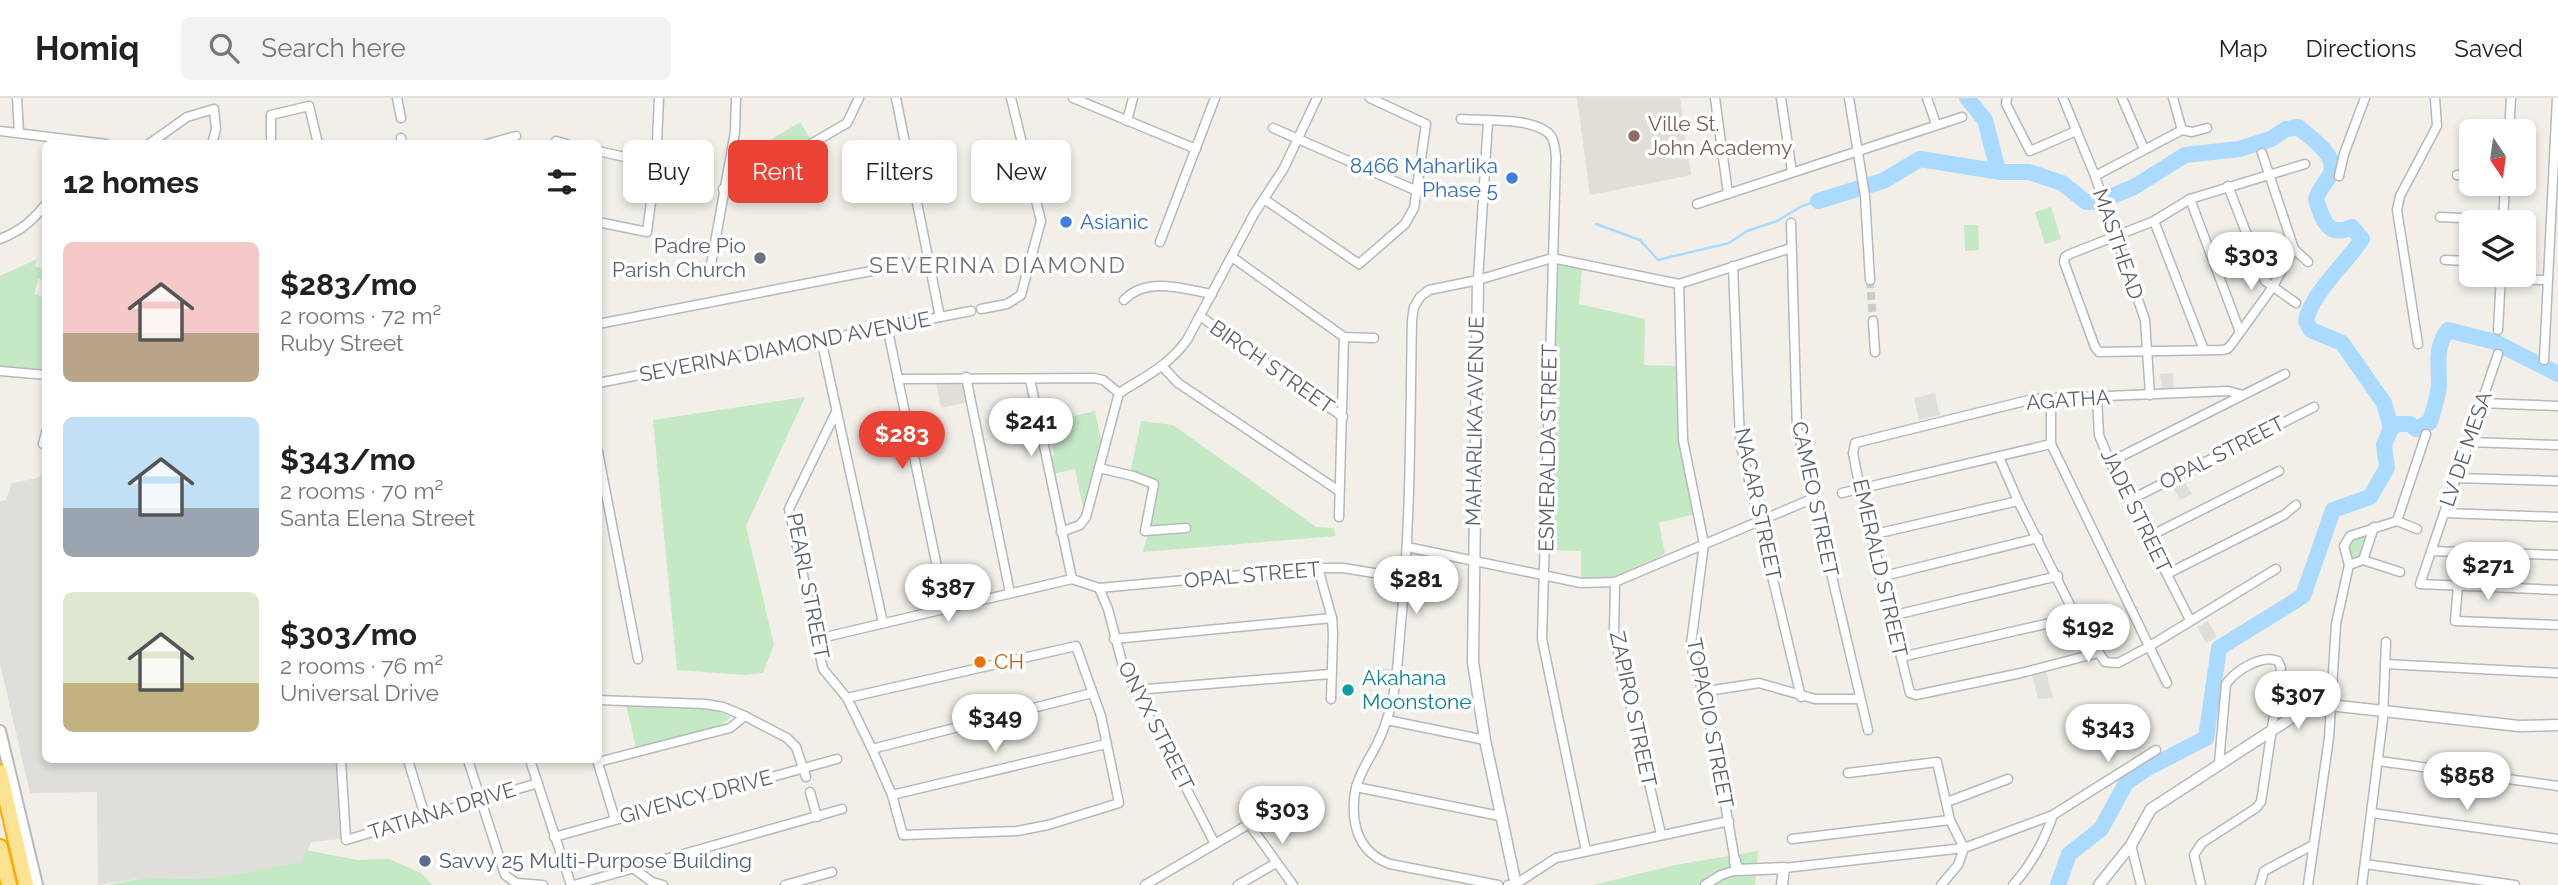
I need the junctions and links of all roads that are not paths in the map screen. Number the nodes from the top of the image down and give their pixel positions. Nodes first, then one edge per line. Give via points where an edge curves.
1 (17, 98) edge
2 (397, 98) edge
3 (659, 98) edge
4 (736, 98) edge
5 (859, 98) edge
6 (896, 98) edge
7 (1011, 98) edge
8 (1073, 98) edge
9 (1133, 98) edge
10 (1215, 98) edge
11 (1317, 98) edge
12 (1370, 98) edge
13 (1714, 98) edge
14 (1781, 98) edge
15 (1849, 98) edge
16 (1927, 98) edge
17 (2063, 98) edge
18 (2122, 98) edge
19 (2173, 98) edge
20 (2365, 98) edge
21 (2435, 98) edge
22 (2511, 98) edge
23 (2557, 98) edge
24 (2005, 100) edge
25 (1962, 117) dead end
26 (401, 118) dead end
27 (1461, 119) dead end
28 (2510, 119) edge
29 (1127, 121) junction
30 (1488, 121) junction
31 (1936, 124) junction
32 (1273, 128) dead end
33 (2207, 128) dead end
34 (2182, 130) junction
35 (0, 131) edge
36 (2076, 131) junction
37 (19, 133) junction
38 (516, 136) dead end
39 (1299, 139) junction
40 (56, 140) edge
41 (155, 140) edge
42 (213, 140) edge
43 (271, 140) edge
44 (317, 140) edge
45 (502, 140) edge
46 (657, 140) edge
47 (1196, 149) junction
48 (2144, 149) junction
49 (1857, 150) junction
50 (602, 151) edge
51 (2263, 153) dead end
52 (623, 156) edge
53 (2305, 164) dead end
54 (1792, 172) junction
55 (2270, 174) junction
56 (2095, 176) junction
57 (2339, 176) dead end
58 (2228, 186) junction
59 (723, 189) junction
60 (1417, 191) junction
61 (1728, 194) junction
62 (1264, 199) junction
63 (2190, 199) junction
64 (650, 203) edge
65 (1697, 204) dead end
66 (42, 209) edge
67 (2440, 217) dead end
68 (2459, 218) edge
69 (2154, 221) junction
70 (602, 223) edge
71 (1791, 223) dead end
72 (2116, 237) junction
73 (0, 239) edge
74 (1160, 242) dead end
75 (1791, 248) junction
76 (2294, 249) junction
77 (1232, 257) junction
78 (1552, 258) junction
79 (928, 260) junction
80 (2445, 260) dead end
81 (2459, 261) edge
82 (2308, 262) dead end
83 (1733, 266) junction
84 (709, 270) dead end
85 (2536, 279) edge
86 (1478, 280) junction
87 (1870, 280) tunnel mouth
88 (2547, 280) junction
89 (1679, 284) junction
90 (2500, 287) edge
91 (2272, 288) junction
92 (1212, 295) junction
93 (1124, 300) dead end
94 (2296, 303) dead end
95 (981, 309) dead end
96 (971, 311) dead end
97 (1200, 316) junction
98 (940, 317) junction
99 (1873, 321) tunnel mouth
100 (602, 323) edge
101 (887, 326) junction
102 (2498, 330) dead end
103 (2240, 331) junction
104 (1344, 337) junction
105 (1374, 338) dead end
106 (821, 339) junction
107 (2418, 345) dead end
108 (2204, 350) junction
109 (1875, 352) dead end
110 (2148, 352) junction
111 (2498, 354) dead end
112 (2544, 360) dead end
113 (1163, 367) junction
114 (0, 371) edge
115 (2285, 374) dead end
116 (42, 375) edge
117 (966, 377) junction
118 (898, 379) junction
119 (1030, 379) junction
120 (602, 382) edge
121 (1119, 393) junction
122 (2150, 395) junction
123 (2243, 395) junction
124 (2097, 398) junction
125 (2051, 399) junction
126 (2481, 403) junction
127 (2558, 406) edge
128 (2314, 407) dead end
129 (836, 412) junction
130 (1343, 417) junction
131 (2426, 435) dead end
132 (2468, 442) junction
133 (1855, 443) joint
134 (2051, 444) junction
135 (2558, 445) edge
136 (1999, 457) junction
137 (2110, 462) junction
138 (1099, 468) junction
139 (2278, 471) dead end
140 (602, 473) edge
141 (2456, 478) junction
142 (2558, 481) edge
143 (1860, 489) junction
144 (1339, 491) junction
145 (1842, 493) dead end
146 (1814, 498) junction
147 (2130, 500) junction
148 (2018, 501) junction
149 (2296, 505) dead end
150 (2444, 513) junction
151 (1339, 517) dead end
152 (2558, 517) edge
153 (1760, 520) junction
154 (2397, 521) junction
155 (2375, 527) junction
156 (1186, 528) dead end
157 (2417, 529) dead end
158 (1061, 532) junction
159 (1871, 535) junction
160 (2148, 537) junction
161 (2038, 538) junction
162 (1704, 544) junction
163 (1407, 547) junction
164 (2431, 551) junction
165 (2558, 555) edge
166 (2363, 560) junction
167 (1473, 561) junction
168 (2349, 565) junction
169 (1318, 568) junction
170 (2276, 569) dead end
171 (2400, 572) dead end
172 (2167, 574) junction
173 (2057, 576) junction
174 (1545, 577) junction
175 (1880, 577) junction
176 (1405, 578) junction
177 (1072, 579) junction
178 (1615, 582) junction
179 (2458, 586) junction
180 (1099, 588) junction
181 (2558, 590) edge
182 (1010, 593) junction
183 (946, 610) junction
184 (1891, 616) junction
185 (2076, 617) junction
186 (1332, 618) junction
187 (2190, 620) junction
188 (883, 623) junction
189 (2558, 625) edge
190 (817, 639) junction
191 (1114, 639) junction
192 (2386, 642) dead end
193 (2148, 647) junction
194 (2098, 653) junction
195 (1901, 657) junction
196 (638, 659) dead end
197 (2385, 664) junction
198 (2558, 673) edge
199 (1330, 674) junction
200 (2167, 683) dead end
201 (1135, 690) junction
202 (1701, 692) junction
203 (1092, 693) junction
204 (1801, 697) junction
205 (847, 698) junction
206 (1331, 699) dead end
207 (1860, 699) junction
208 (602, 701) edge
209 (2332, 705) junction
210 (2384, 709) junction
211 (745, 716) junction
212 (1387, 720) junction
213 (2558, 725) edge
214 (2272, 729) junction
215 (1868, 730) dead end
216 (0, 731) edge
217 (1485, 740) junction
218 (1105, 744) junction
219 (872, 749) junction
220 (2156, 750) dead end
221 (837, 759) dead end
222 (602, 760) edge
223 (2379, 761) junction
224 (341, 763) edge
225 (409, 763) edge
226 (469, 763) edge
227 (531, 763) edge
228 (598, 763) edge
229 (2219, 763) junction
230 (0, 772) edge
231 (805, 772) junction
232 (1848, 773) dead end
233 (2008, 779) dead end
234 (538, 783) junction
235 (2558, 786) edge
236 (1356, 787) junction
237 (810, 792) dead end
238 (892, 795) junction
239 (480, 800) junction
240 (0, 802) edge
241 (1947, 802) junction
242 (842, 809) dead end
243 (2372, 813) junction
244 (2053, 815) junction
245 (425, 816) junction
246 (1500, 816) junction
247 (817, 817) junction
248 (615, 819) junction
249 (1950, 820) junction
250 (1728, 821) junction
251 (1661, 834) junction
252 (554, 836) junction
253 (1792, 839) dead end
254 (2558, 839) edge
255 (1215, 844) junction
256 (2131, 845) junction
257 (2313, 845) junction
258 (0, 847) edge
259 (1964, 848) junction
260 (1587, 851) junction
261 (1276, 863) junction
262 (2365, 864) junction
263 (1736, 866) junction
264 (0, 868) edge
265 (634, 868) junction
266 (1784, 868) junction
267 (832, 872) dead end
268 (6, 885) edge
269 (19, 885) edge
270 (26, 885) edge
271 (37, 885) edge
272 (543, 885) edge
273 (573, 885) edge
274 (663, 885) edge
275 (785, 885) edge
276 (1145, 885) edge
277 (1238, 885) edge
278 (1293, 885) edge
279 (1498, 885) edge
280 (1508, 885) edge
281 (1516, 885) edge
282 (1705, 885) edge
283 (1782, 885) edge
284 (1941, 885) edge
285 (2013, 885) edge
286 (2099, 885) edge
287 (2141, 885) edge
288 (2202, 885) edge
289 (2260, 885) edge
290 (2308, 885) edge
291 (2362, 885) edge
292 (2515, 885) edge

1 - 37 street
2 - 26 street
3 - 46 street
4 - 59 street via 735,132
5 - 59 street via 847,123 738,186
6 - 79 street
7 - 95 street via 1041,221 1021,295 1007,304
8 - 29 street
9 - 29 street
10 - 47 street
11 - 39 street
12 - 60 street via 1426,124
13 - 61 street
14 - 54 street
15 - 49 street
16 - 31 street
17 - 36 street, MASTHEAD
18 - 48 street
19 - 34 street
20 - 57 street
21 - 107 street via 2437,127 2397,210
22 - 28 street
23 - 88 street
24 - 36 street via 2030,151
25 - 31 street
27 - 30 street, ESMERALDA STREET
29 - 47 street
30 - 78 street, ESMERALDA STREET via 1533,124 1555,143
30 - 86 street, MAHARLIKA AVENUE
31 - 49 street
32 - 39 street
33 - 34 street
34 - 48 street
35 - 37 street
36 - 56 street, MASTHEAD
37 - 40 street
38 - 45 street
39 - 60 street
39 - 62 street
41 - 42 street via 187,117 214,109
43 - 44 street via 271,115 309,106
47 - 74 street
48 - 56 street
49 - 54 street
49 - 87 street
50 - 52 street
51 - 55 street
53 - 55 street
54 - 61 street
55 - 58 street
55 - 76 street
56 - 72 street, MASTHEAD
58 - 63 street
58 - 91 street via 2264,281
59 - 84 street
60 - 62 street via 1405,224 1359,264
61 - 65 street
62 - 77 street
63 - 69 street
63 - 103 street
64 - 70 street via 646,232
66 - 73 street via 20,230
67 - 68 street
69 - 72 street
69 - 108 street
71 - 75 street, CAMEO STREET
72 - 110 street, MASTHEAD via 2144,320
72 - 110 street via 2070,254 2064,262 2099,352
75 - 83 street
75 - 146 street, CAMEO STREET via 1797,428
76 - 82 street
76 - 91 street
77 - 92 street
77 - 104 street
78 - 86 street
78 - 89 street
78 - 174 street, ESMERALDA STREET
79 - 98 street
79 - 100 street
80 - 81 street
83 - 89 street
83 - 153 street, NACAR STREET via 1740,442
85 - 88 street
86 - 163 street via 1429,290 1415,307
86 - 167 street, MAHARLIKA AVENUE
88 - 112 street
89 - 162 street, TOPACIO STREET via 1683,440
90 - 102 street
91 - 94 street
91 - 103 street
92 - 93 street via 1154,285 1132,291
92 - 97 street
96 - 98 street, SEVERINA DIAMOND AVENUE
97 - 113 street via 1180,351
97 - 130 street, BIRCH STREET
98 - 101 street, SEVERINA DIAMOND AVENUE
99 - 109 street
101 - 106 street, SEVERINA DIAMOND AVENUE
101 - 118 street
103 - 108 street via 2227,349
104 - 105 street
104 - 130 street
106 - 120 street, SEVERINA DIAMOND AVENUE
106 - 129 street
108 - 110 street
110 - 122 street, MASTHEAD
111 - 126 street, LV DE MESA
113 - 121 street
113 - 144 street via 1178,383
114 - 116 street
115 - 123 street
117 - 118 street
117 - 119 street
117 - 182 street
118 - 183 street
119 - 121 street via 1094,378
119 - 158 street
121 - 138 street
122 - 123 street, AGATHA via 2228,391
122 - 124 street, AGATHA
123 - 137 street
124 - 125 street, AGATHA
124 - 137 street, JADE STREET via 2099,435
125 - 133 street, AGATHA via 2033,399
125 - 134 street
126 - 127 street
126 - 132 street, LV DE MESA
128 - 147 street, OPAL STREET
129 - 188 street
129 - 190 street, PEARL STREET via 789,509
130 - 144 street
131 - 154 street
132 - 135 street
132 - 141 street, LV DE MESA
133 - 143 street, EMERALD STREET
134 - 136 street
134 - 193 street
136 - 143 street
136 - 148 street
137 - 147 street, JADE STREET
138 - 156 street via 1154,484 1145,531
138 - 158 street via 1086,517 1080,525
139 - 160 street
140 - 196 street
141 - 142 street
141 - 150 street, LV DE MESA
143 - 145 street
143 - 159 street, EMERALD STREET
144 - 151 street
146 - 153 street
146 - 207 street, CAMEO STREET
147 - 160 street, JADE STREET
148 - 159 street
148 - 161 street
149 - 172 street
150 - 152 street
150 - 164 street, LV DE MESA
153 - 162 street
153 - 204 street, NACAR STREET
154 - 155 street
154 - 157 street
155 - 166 street
155 - 168 street via 2346,540
158 - 177 street
159 - 175 street, EMERALD STREET
160 - 172 street, JADE STREET
161 - 173 street
161 - 175 street
162 - 178 street
162 - 202 street, TOPACIO STREET via 1691,644
163 - 167 street
163 - 176 street
164 - 165 street
164 - 179 street, LV DE MESA via 2420,584
166 - 168 street
166 - 171 street
167 - 174 street
167 - 217 street, MAHARLIKA AVENUE via 1473,662
168 - 209 street via 2336,624
169 - 176 street, OPAL STREET
169 - 180 street, OPAL STREET
169 - 186 street
170 - 187 street
172 - 187 street, JADE STREET
173 - 184 street
173 - 185 street
174 - 178 street
174 - 260 street, ESMERALDA STREET via 1542,639
175 - 184 street, EMERALD STREET
176 - 212 street via 1395,685
177 - 180 street
177 - 182 street
178 - 251 street, ZAPIRO STREET via 1614,634
179 - 181 street
179 - 189 street via 2455,621
180 - 191 street, ONYX STREET
182 - 183 street
183 - 188 street
184 - 195 street, EMERALD STREET
185 - 194 street
185 - 195 street
186 - 191 street
186 - 199 street
187 - 193 street
188 - 190 street
190 - 205 street, PEARL STREET via 823,669
191 - 201 street, ONYX STREET
192 - 197 street
193 - 194 street via 2118,663 2105,662
193 - 200 street
194 - 195 street, EMERALD STREET via 1916,695 1910,693
197 - 198 street
197 - 210 street
199 - 201 street
199 - 206 street
201 - 255 street, ONYX STREET
202 - 204 street via 1759,683
202 - 250 street, TOPACIO STREET
203 - 205 street via 1076,646
203 - 218 street
203 - 219 street
204 - 207 street
205 - 219 street, PEARL STREET
207 - 215 street, CAMEO STREET
208 - 211 street via 705,704
209 - 210 street
209 - 214 street via 2311,705
209 - 257 street
210 - 213 street via 2519,726
210 - 223 street
211 - 222 street via 730,728
211 - 231 street via 787,738 796,747
212 - 217 street
212 - 236 street
214 - 229 street
214 - 229 street via 2281,668 2270,657 2230,677 2226,684
214 - 288 street via 2261,802 2202,843 2194,855
216 - 271 main road
217 - 246 street, MAHARLIKA AVENUE
218 - 238 street
218 - 238 street, PEARL STREET via 1119,803 1048,825 1017,831 903,835
219 - 238 street, PEARL STREET
220 - 244 street
221 - 231 street, GIVENCY DRIVE
223 - 235 street
223 - 243 street
224 - 245 street, TATIANA DRIVE via 346,840
225 - 245 street
226 - 239 street
227 - 234 street
228 - 248 street
229 - 256 street via 2151,809
230 - 270 highway
231 - 248 street, GIVENCY DRIVE
232 - 241 street via 1937,762
233 - 241 street
234 - 239 street, TATIANA DRIVE
234 - 252 street
236 - 246 street
236 - 279 street via 1356,828 1368,853 1377,860
237 - 247 street
239 - 245 street, TATIANA DRIVE
239 - 272 street via 505,876 516,883
240 - 269 highway
241 - 249 street
242 - 247 street
243 - 254 street
243 - 262 street
244 - 259 street
244 - 285 street via 2029,867
246 - 281 street, MAHARLIKA AVENUE
247 - 265 street
248 - 252 street, GIVENCY DRIVE
249 - 253 street
249 - 259 street
250 - 251 street
250 - 263 street, TOPACIO STREET
251 - 260 street
252 - 273 street
255 - 261 street via 1249,824
255 - 276 street
256 - 286 street
256 - 287 street
257 - 289 street via 2264,871
257 - 290 street
258 - 268 highway
259 - 266 street
259 - 284 street via 1958,866
260 - 281 street via 1556,858
261 - 277 street
261 - 278 street
262 - 291 street
262 - 292 street
263 - 266 street
263 - 282 street
264 - 268 highway
265 - 273 street
265 - 274 street
266 - 283 street
267 - 275 street
280 - 281 street

